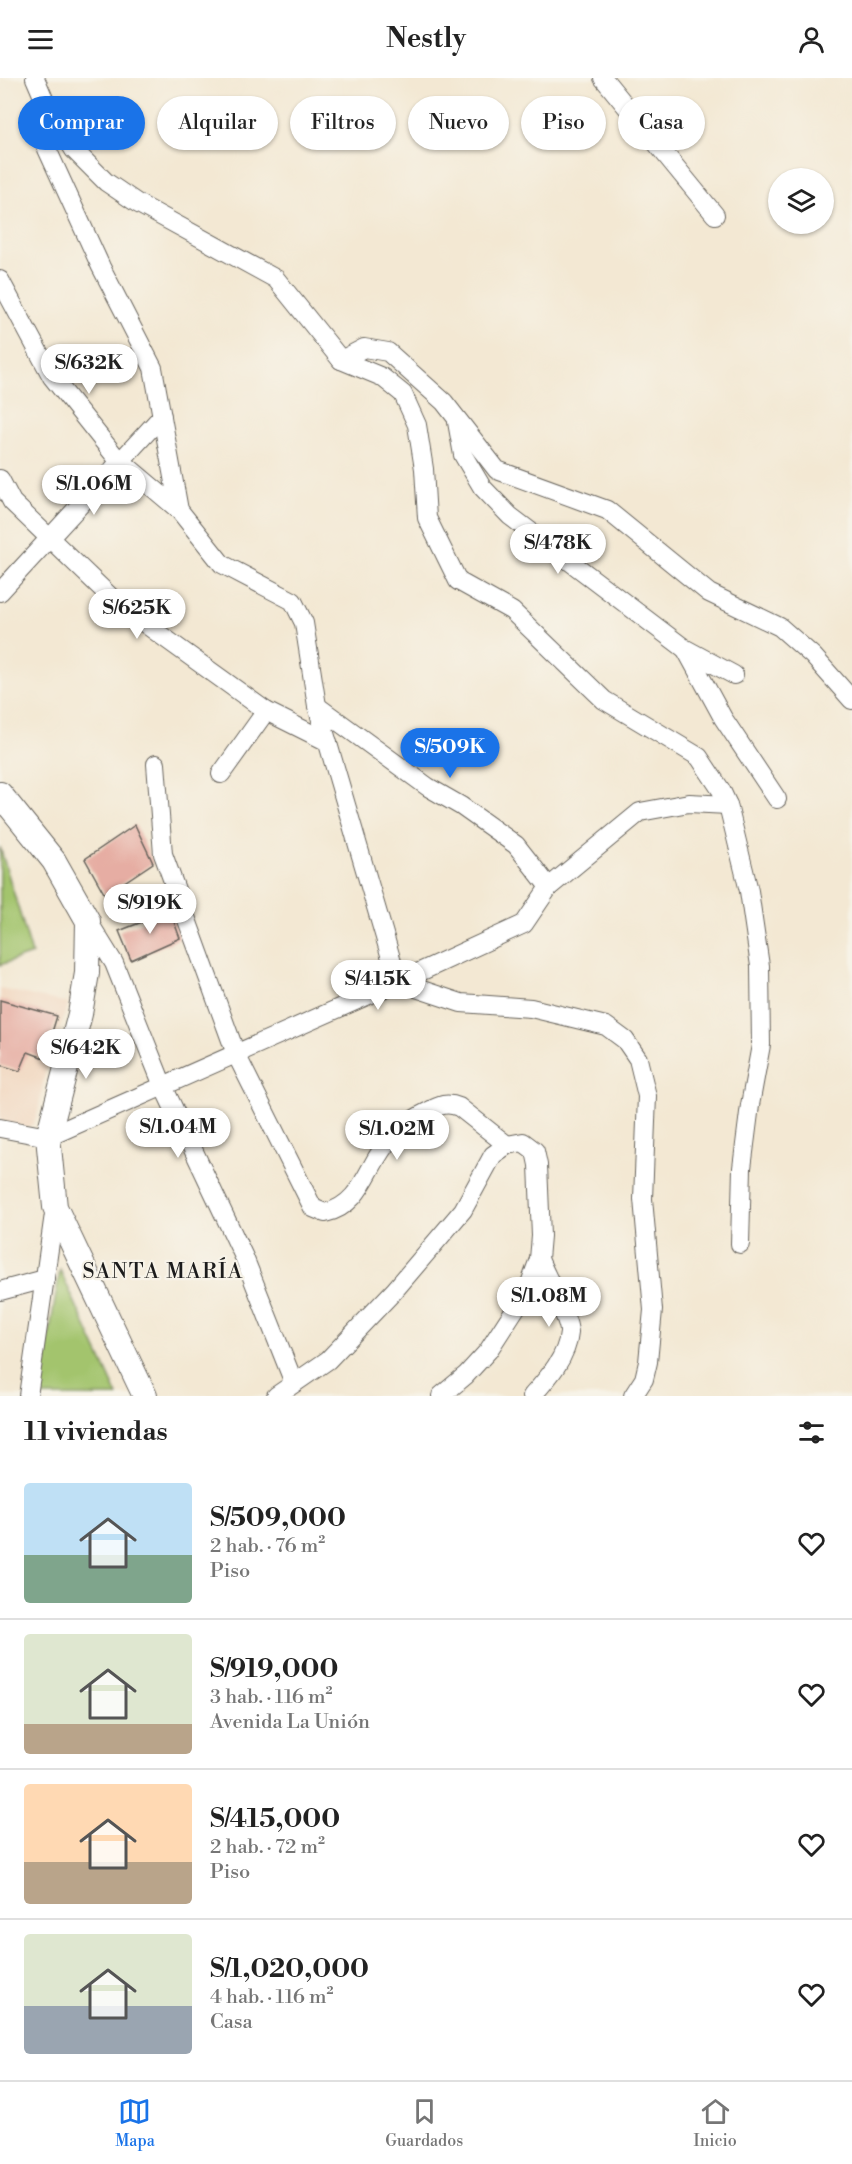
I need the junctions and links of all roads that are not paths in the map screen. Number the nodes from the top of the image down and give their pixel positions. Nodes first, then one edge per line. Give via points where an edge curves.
1 (35, 78) edge
2 (603, 78) edge
3 (43, 96) edge
4 (47, 150) edge
5 (74, 150) edge
6 (715, 215) dead end
7 (0, 280) edge
8 (341, 360) junction
9 (162, 417) junction
10 (457, 418) junction
11 (122, 462) junction
12 (0, 479) edge
13 (179, 510) junction
14 (49, 537) junction
15 (0, 592) edge
16 (684, 648) junction
17 (734, 675) dead end
18 (852, 700) edge
19 (317, 706) junction
20 (266, 711) junction
21 (328, 742) junction
22 (156, 764) dead end
23 (221, 774) dead end
24 (0, 794) edge
25 (777, 799) dead end
26 (728, 805) junction
27 (549, 887) junction
28 (88, 921) junction
29 (398, 982) junction
30 (236, 1054) junction
31 (163, 1086) junction
32 (0, 1128) edge
33 (48, 1137) junction
34 (507, 1145) junction
35 (54, 1207) junction
36 (740, 1244) dead end
37 (539, 1259) junction
38 (45, 1279) junction
39 (0, 1291) edge
40 (294, 1383) junction
41 (28, 1396) edge
42 (145, 1396) edge
43 (276, 1396) edge
44 (441, 1396) edge
45 (532, 1396) edge
46 (633, 1396) edge

1 - 3 street
2 - 6 street
4 - 9 street via 153,368
5 - 8 street via 106,182 136,202 276,279
7 - 11 street via 52,377
8 - 10 street via 364,348 388,352
8 - 26 street via 382,377 403,394 417,425 427,518 458,581 512,611 604,700 699,757
9 - 11 street
9 - 13 street
10 - 16 street via 463,455 482,488 510,516
10 - 18 street via 497,470 607,510 709,593 780,627 813,656
11 - 13 street
11 - 14 street
12 - 14 street via 12,502
13 - 19 street via 222,564 293,601 304,623
14 - 15 street
14 - 20 street via 119,605
16 - 17 street
16 - 25 street via 723,718
19 - 21 street
19 - 27 street via 516,845
20 - 21 street
20 - 23 street
21 - 29 street
22 - 30 street via 163,854
24 - 28 main road via 54,861
26 - 27 street via 689,803 640,812
26 - 36 street via 749,891 760,966 761,1045 742,1168
27 - 29 street via 524,924
28 - 31 street via 114,963
28 - 33 main road via 87,973 80,1014
29 - 30 street
29 - 46 street via 461,1003 531,1008 606,1026 625,1040 638,1059 647,1096 643,1199 653,1310 648,1362
30 - 31 street
30 - 34 street via 313,1208 318,1211 333,1211 343,1205 356,1193 390,1139 413,1119 442,1104 459,1107
31 - 33 street
31 - 40 street via 244,1257
32 - 33 street
33 - 35 main road
34 - 37 street via 523,1142 535,1151
34 - 40 street via 493,1155 463,1210 394,1291 328,1360
35 - 38 street
35 - 42 main road
37 - 44 street via 528,1289 488,1351
37 - 45 street via 569,1330 566,1347 552,1373
38 - 39 street
38 - 41 street
40 - 43 street

